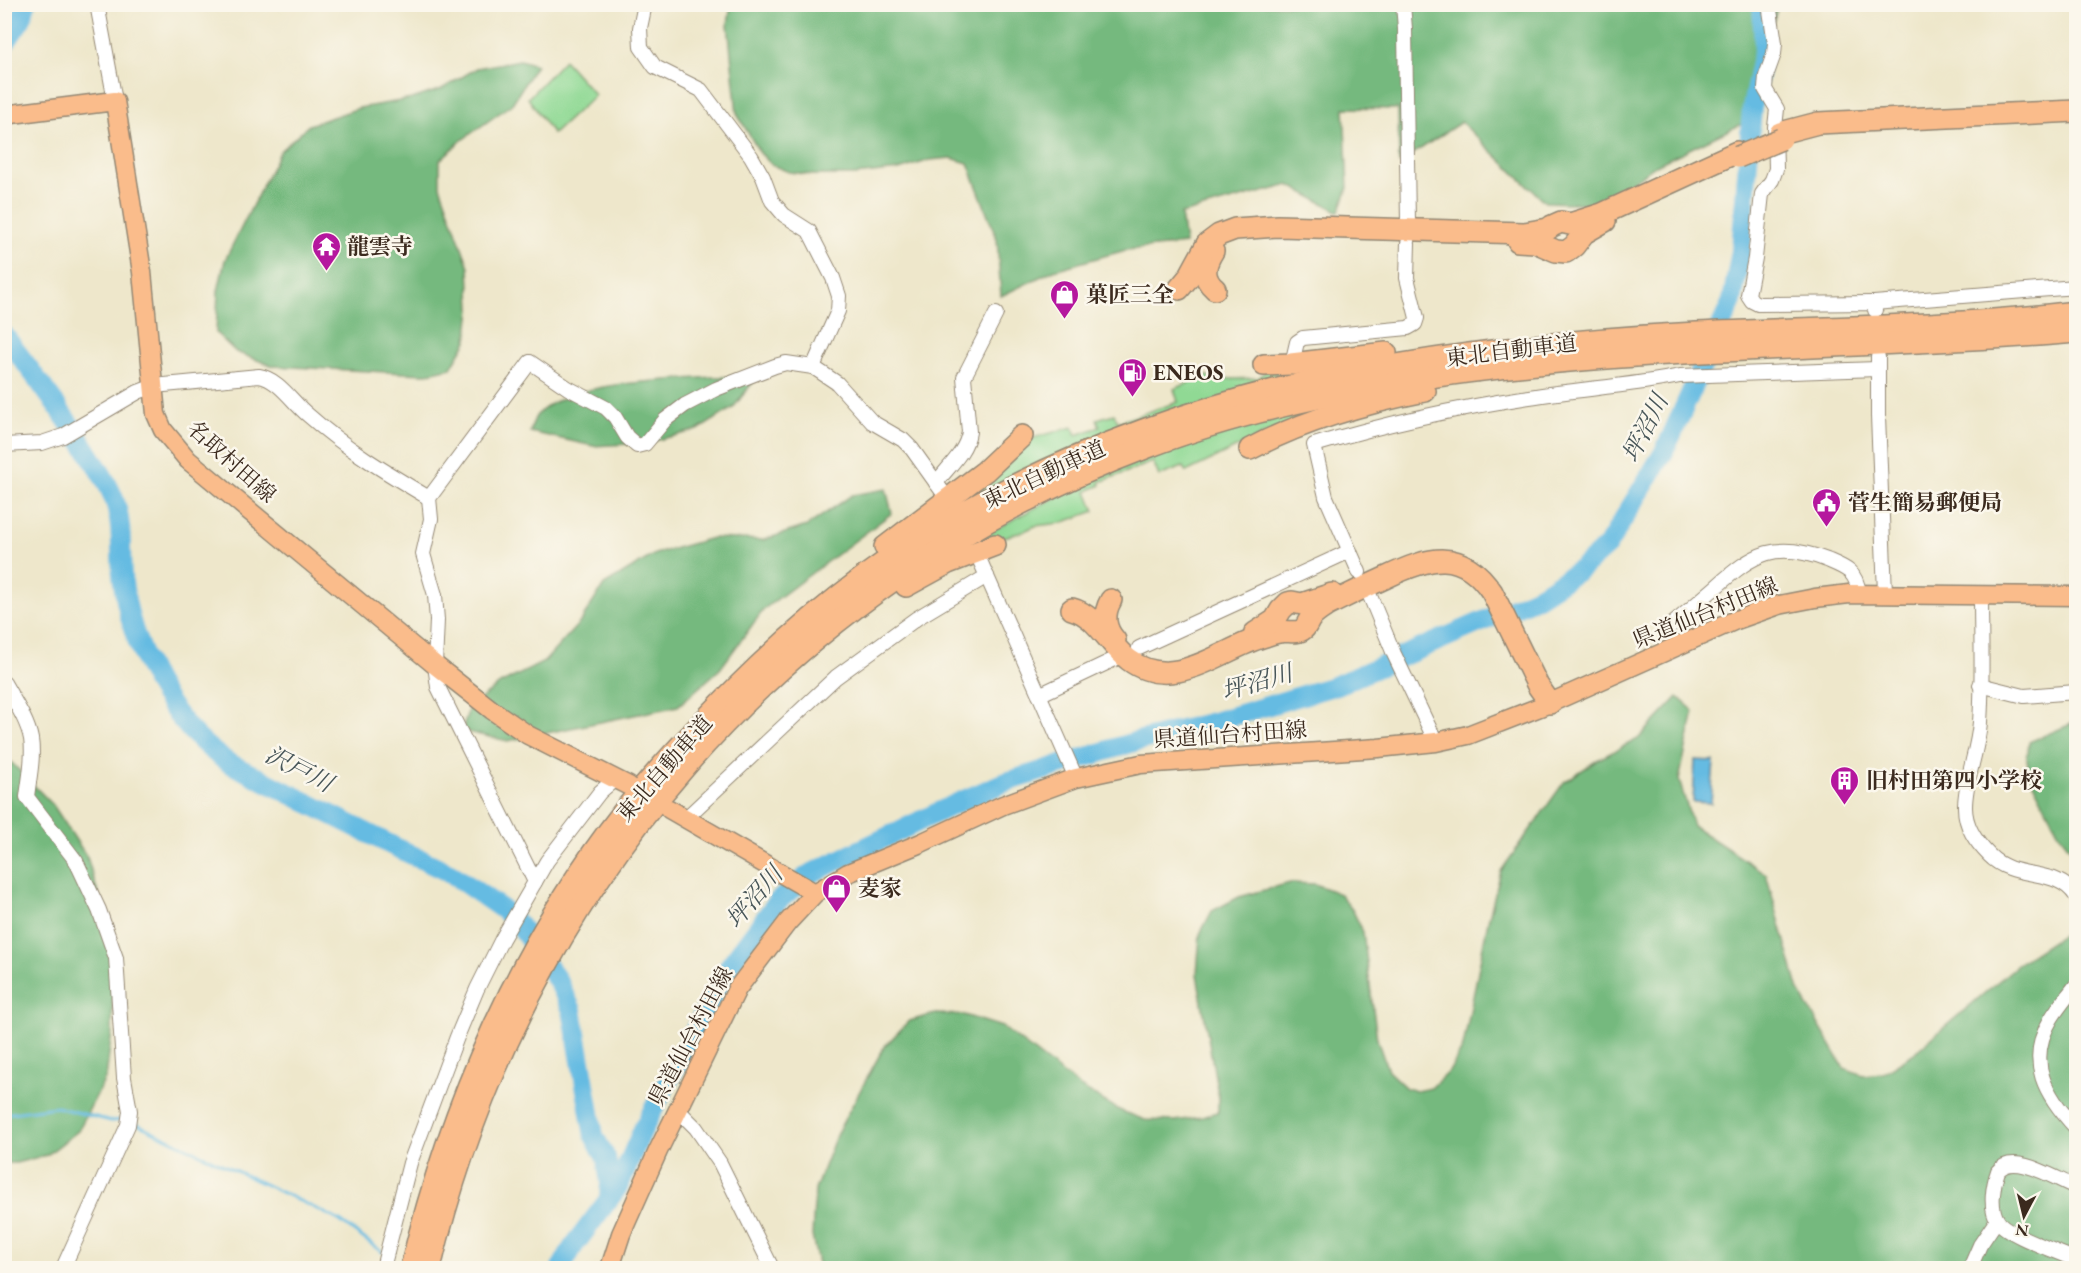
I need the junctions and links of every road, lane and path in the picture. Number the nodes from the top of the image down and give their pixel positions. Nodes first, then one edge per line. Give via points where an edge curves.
1 (97, 4) edge
2 (645, 4) edge
3 (1403, 4) edge
4 (1769, 4) edge
5 (115, 101) junction
6 (2076, 111) edge
7 (4, 115) edge
8 (2076, 120) edge
9 (1781, 136) junction
10 (1737, 155) junction
11 (1408, 222) dead end
12 (1408, 243) dead end
13 (2076, 287) edge
14 (1179, 289) dead end
15 (1215, 289) dead end
16 (2076, 312) edge
17 (996, 314) dead end
18 (2076, 332) edge
19 (1736, 342) junction
20 (1678, 348) junction
21 (1294, 355) dead end
22 (1264, 365) dead end
23 (813, 366) junction
24 (154, 386) junction
25 (1311, 431) dead end
26 (1022, 436) dead end
27 (4, 446) edge
28 (1314, 446) junction
29 (1250, 449) dead end
30 (429, 498) junction
31 (995, 545) dead end
32 (1350, 550) junction
33 (981, 563) dead end
34 (1359, 572) dead end
35 (987, 576) junction
36 (1496, 590) junction
37 (1885, 593) junction
38 (1859, 594) junction
39 (1981, 594) junction
40 (1370, 596) dead end
41 (2076, 596) edge
42 (1111, 600) dead end
43 (1072, 609) dead end
44 (1667, 629) dead end
45 (1140, 648) dead end
46 (1115, 659) dead end
47 (435, 665) junction
48 (4, 683) edge
49 (1980, 685) junction
50 (2076, 692) edge
51 (1038, 694) junction
52 (1551, 703) junction
53 (724, 712) junction
54 (1436, 742) junction
55 (1074, 774) junction
56 (622, 782) joint
57 (669, 809) dead end
58 (686, 818) junction
59 (535, 882) junction
60 (813, 892) junction
61 (2076, 896) edge
62 (2076, 985) edge
63 (677, 1110) junction
64 (2076, 1128) edge
65 (2076, 1187) edge
66 (1997, 1220) junction
67 (2076, 1260) edge
68 (63, 1269) edge
69 (383, 1269) edge
70 (411, 1269) edge
71 (430, 1269) edge
72 (610, 1269) edge
73 (772, 1269) edge
74 (1971, 1269) edge

1 - 5 street
2 - 23 street via 639,28 642,47 655,67 701,90 751,156 772,201 784,215 809,231 833,278 839,296 838,311
3 - 11 street
4 - 13 street via 1775,43 1765,89 1777,110 1776,169 1762,194 1748,295 1752,301 1874,306
5 - 7 main road
5 - 24 main road, 名取村田線 via 142,272
6 - 9 highway via 1818,123
8 - 9 highway via 1820,129
9 - 10 highway, bridge
10 - 14 highway via 1602,214 1524,233 1278,226 1235,230 1207,244
10 - 15 highway via 1584,233 1566,252 1535,242 1260,231 1229,239 1215,248 1205,276
12 - 21 street via 1407,278 1415,324 1408,328 1303,338 1297,342
16 - 19 highway, 東北自動車道
17 - 23 street via 964,377 968,440 939,487 903,440 872,422 837,383
18 - 19 highway, 東北自動車道 via 1986,339
19 - 20 highway, 東北自動車道
19 - 20 highway, 東北自動車道 via 1697,333
20 - 22 highway via 1619,330
20 - 29 highway via 1417,393 1300,425
20 - 53 highway, 東北自動車道 via 1524,348 1400,364 1255,394 1146,428 1032,477 928,534 795,632
23 - 30 street via 786,363 716,389 685,405 665,420 645,444 637,446 606,408 530,362
24 - 27 street via 63,436 42,443
24 - 30 street via 270,378 345,446
24 - 47 main road, 名取村田線 via 156,414 163,430 188,460
25 - 28 street
26 - 53 highway via 985,471 798,620 748,666
28 - 32 street via 1326,497
28 - 37 street via 1467,408 1531,397 1680,376 1878,363
30 - 47 street via 431,519 423,554 435,595
31 - 53 highway via 914,581 812,654 765,696
32 - 34 street
32 - 45 street
33 - 35 street
35 - 51 street
35 - 58 street via 917,618 836,677
36 - 42 highway via 1485,571 1466,557 1433,552 1410,558 1315,601 1288,603 1268,625 1205,656 1160,665 1137,659 1109,634 1106,609
36 - 43 highway via 1459,562 1437,559 1413,565 1328,605 1299,632 1259,638 1196,666 1159,672 1130,661 1094,622
36 - 52 highway via 1515,625 1538,686
37 - 38 main road, 県道仙台村田線
37 - 39 main road, 県道仙台村田線
38 - 44 street via 1852,572 1808,553 1777,551 1738,567
38 - 52 main road, 県道仙台村田線 via 1788,603 1736,620
39 - 41 main road, 県道仙台村田線
39 - 49 street
40 - 54 street
46 - 51 street
47 - 56 main road, 名取村田線 via 528,735
47 - 59 street via 438,687
48 - 68 street via 31,740 27,797 76,861 116,958 129,1121
49 - 50 street via 2024,696
49 - 61 street via 1980,724 1965,808 1976,842 1992,859 2014,871 2064,882
51 - 55 street
52 - 54 main road, 県道仙台村田線 via 1468,735
53 - 70 highway, 東北自動車道 via 679,747 620,816 543,931 502,1010 456,1121
53 - 71 highway, 東北自動車道 via 693,758 601,874 517,1021 477,1112 451,1188
54 - 55 main road, 県道仙台村田線 via 1141,764
55 - 60 main road, 県道仙台村田線
56 - 59 street via 600,792
57 - 58 main road
58 - 60 main road
59 - 69 street via 469,1008 430,1106 410,1163
60 - 63 main road, 県道仙台村田線 via 737,990
62 - 64 street via 2050,1019 2039,1063 2053,1103
63 - 72 main road, 県道仙台村田線 via 626,1223
63 - 73 street via 696,1128 720,1163
65 - 66 street via 2017,1163 2001,1167 1993,1195
66 - 67 street via 2008,1230
66 - 74 street via 1980,1245

